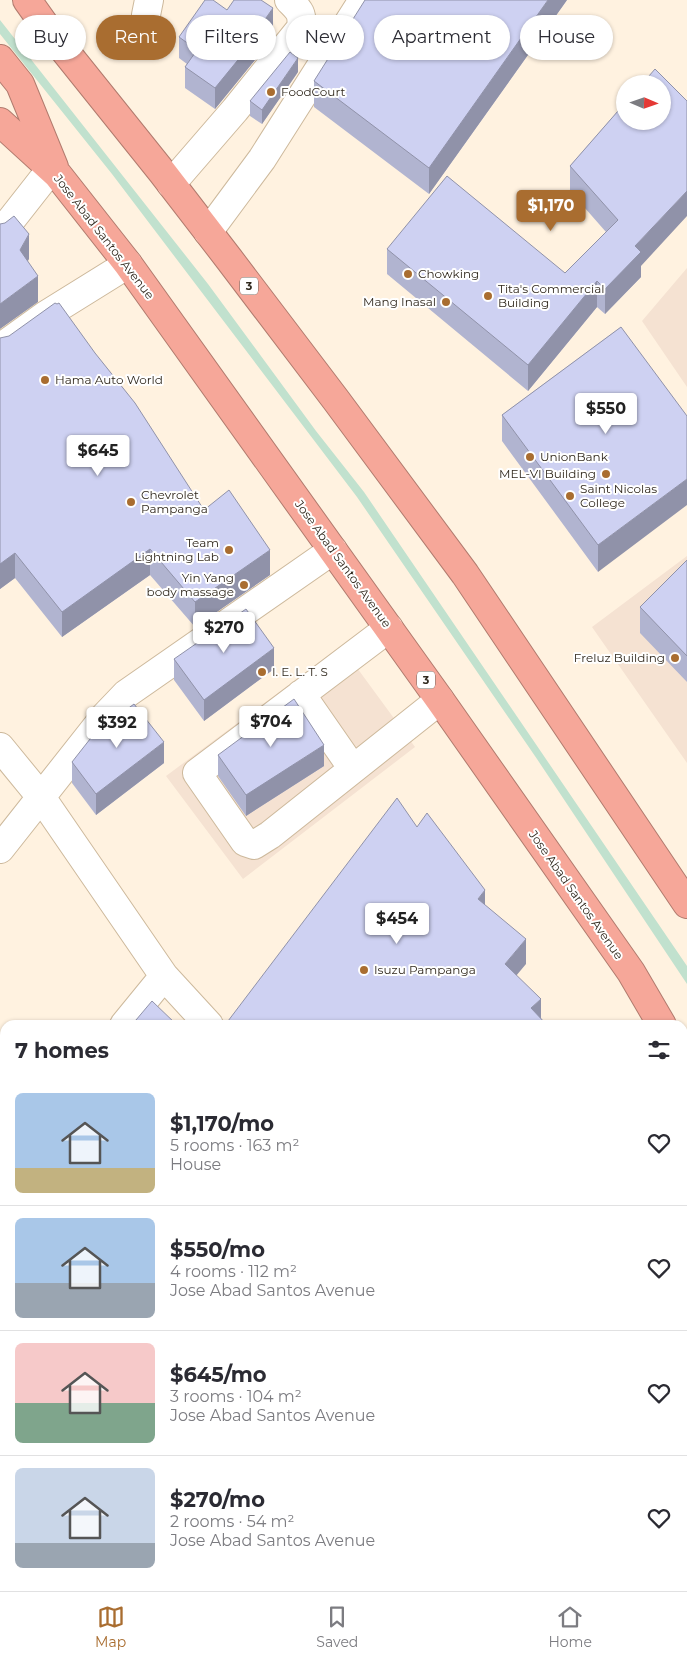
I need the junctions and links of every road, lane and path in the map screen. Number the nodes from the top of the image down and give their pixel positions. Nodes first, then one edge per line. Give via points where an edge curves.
1 (10, 0) edge
2 (28, 0) edge
3 (289, 0) edge
4 (363, 0) edge
5 (29, 15) edge
6 (38, 15) edge
7 (0, 59) edge
8 (72, 60) edge
9 (0, 122) edge
10 (54, 172) junction
11 (171, 184) junction
12 (208, 232) junction
13 (0, 234) edge
14 (128, 264) junction
15 (0, 348) edge
16 (333, 550) junction
17 (389, 628) junction
18 (301, 694) junction
19 (440, 700) junction
20 (0, 747) edge
21 (353, 769) junction
22 (41, 797) junction
23 (0, 850) edge
24 (687, 904) edge
25 (164, 976) junction
26 (128, 1020) edge
27 (205, 1020) edge
28 (659, 1020) edge

1 - 5 highway, 3
2 - 6 highway, 3
3 - 11 street via 302,18 301,28
4 - 12 street via 262,159
7 - 10 highway, 3 via 20,84
8 - 11 highway, 3
9 - 10 highway, Jose Abad Santos Avenue / 3
10 - 13 street
10 - 14 highway, Jose Abad Santos Avenue / 3
11 - 12 highway, 3
12 - 24 highway, 3 via 465,574
14 - 15 street
14 - 16 highway, Jose Abad Santos Avenue / 3
16 - 17 highway, Jose Abad Santos Avenue / 3
16 - 22 street via 126,694
17 - 18 street
17 - 19 highway, Jose Abad Santos Avenue / 3
18 - 21 street
18 - 21 street via 197,773 245,842 254,845
19 - 21 street
19 - 28 highway, Jose Abad Santos Avenue / 3 via 631,972
20 - 22 street
22 - 23 street
22 - 25 street
25 - 26 street
25 - 27 street

